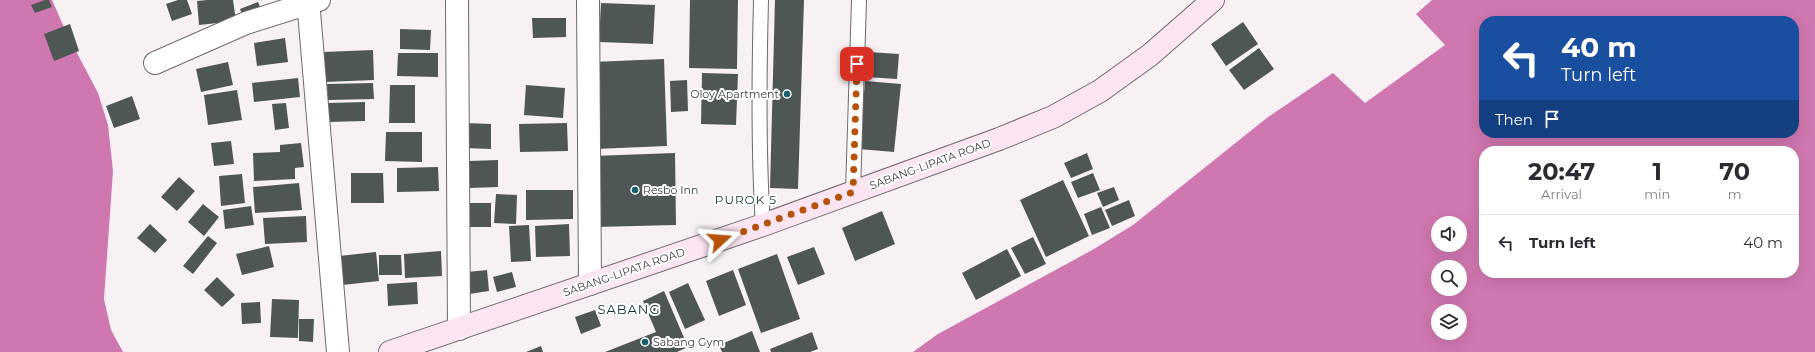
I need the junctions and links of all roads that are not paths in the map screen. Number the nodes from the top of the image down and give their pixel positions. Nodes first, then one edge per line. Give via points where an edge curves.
1 (457, 0) edge
2 (588, 0) edge
3 (761, 0) edge
4 (859, 0) edge
5 (1213, 0) edge
6 (312, 1) edge
7 (155, 63) dead end
8 (853, 192) junction
9 (763, 225) junction
10 (590, 284) junction
11 (459, 329) junction
12 (338, 352) edge
13 (390, 352) edge

1 - 11 street
2 - 10 street
3 - 9 lane via 759,82
4 - 8 lane
5 - 8 main road, SABANG-LIPATA ROAD via 1150,55 1100,91 1060,113 999,139
6 - 7 street via 246,23
6 - 12 street
8 - 9 main road, SABANG-LIPATA ROAD
9 - 10 main road, SABANG-LIPATA ROAD
10 - 11 main road, SABANG-LIPATA ROAD
11 - 13 main road, SABANG-LIPATA ROAD

